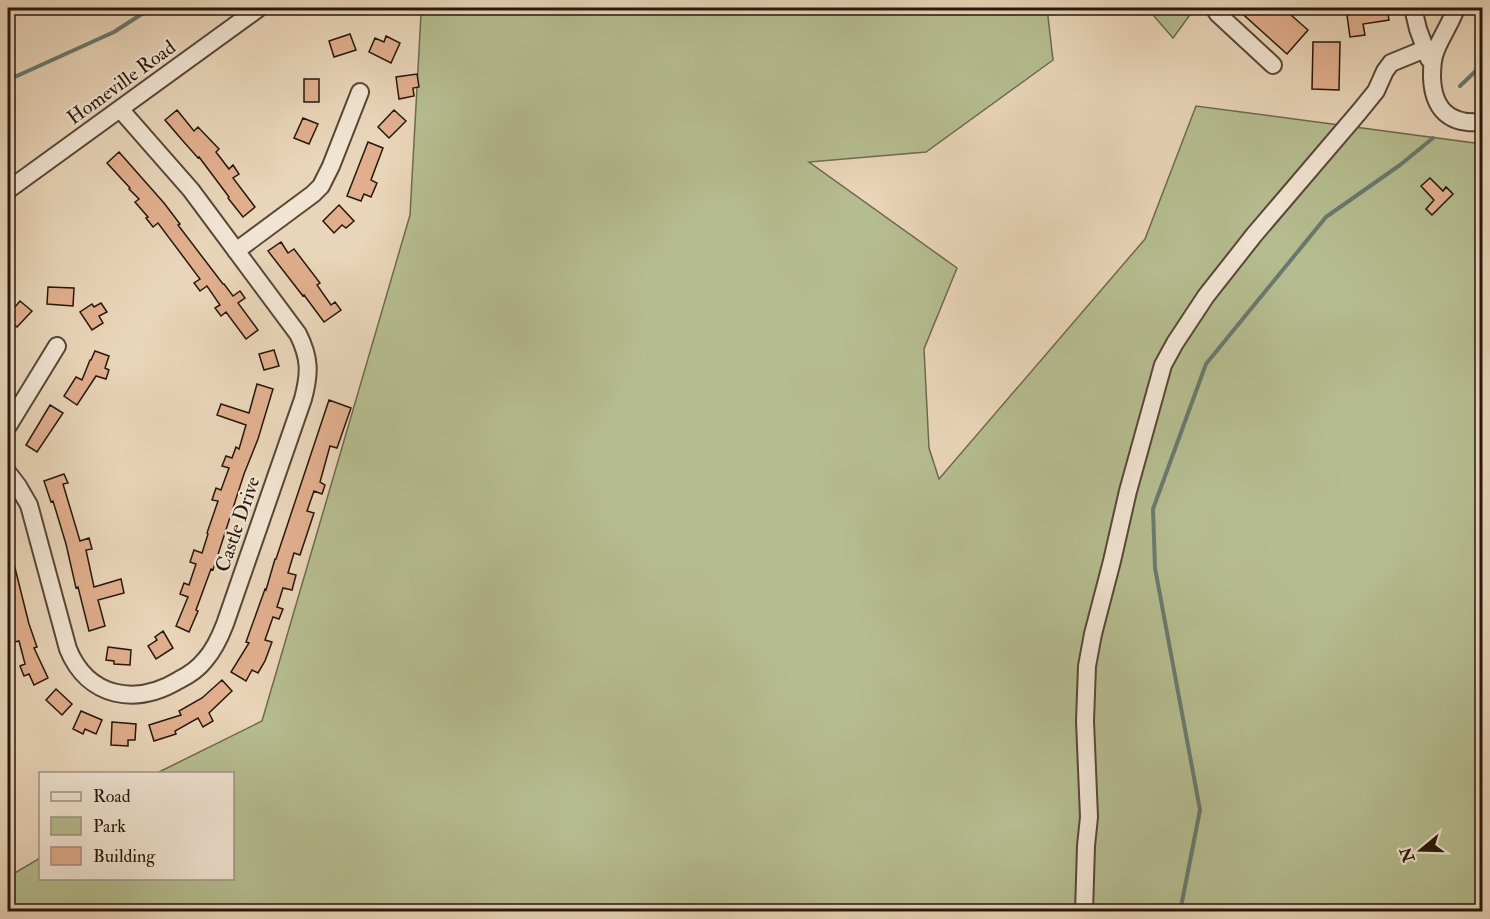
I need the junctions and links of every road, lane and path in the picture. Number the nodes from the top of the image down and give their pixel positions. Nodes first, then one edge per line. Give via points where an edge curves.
1 (259, 8) edge
2 (1214, 8) edge
3 (1413, 8) edge
4 (1456, 8) edge
5 (1425, 49) junction
6 (1273, 65) dead end
7 (1431, 66) junction
8 (360, 92) dead end
9 (120, 109) junction
10 (1482, 122) edge
11 (8, 190) edge
12 (236, 251) junction
13 (57, 346) dead end
14 (8, 426) edge
15 (8, 473) edge
16 (1084, 912) edge

1 - 9 street, Homeville Road
2 - 6 street
3 - 5 street
4 - 7 street
5 - 7 street
5 - 16 street via 1391,63 1365,105 1206,296 1163,365 1087,666 1089,818
7 - 10 street via 1432,89 1446,114 1471,123
8 - 12 street via 321,186
9 - 11 street, Homeville Road
9 - 12 street, Castle Drive via 191,190
12 - 15 street, Castle Drive via 297,334 309,373 225,624 213,649 196,669 172,685 136,695 110,692 87,678 68,649 29,505
13 - 14 street

